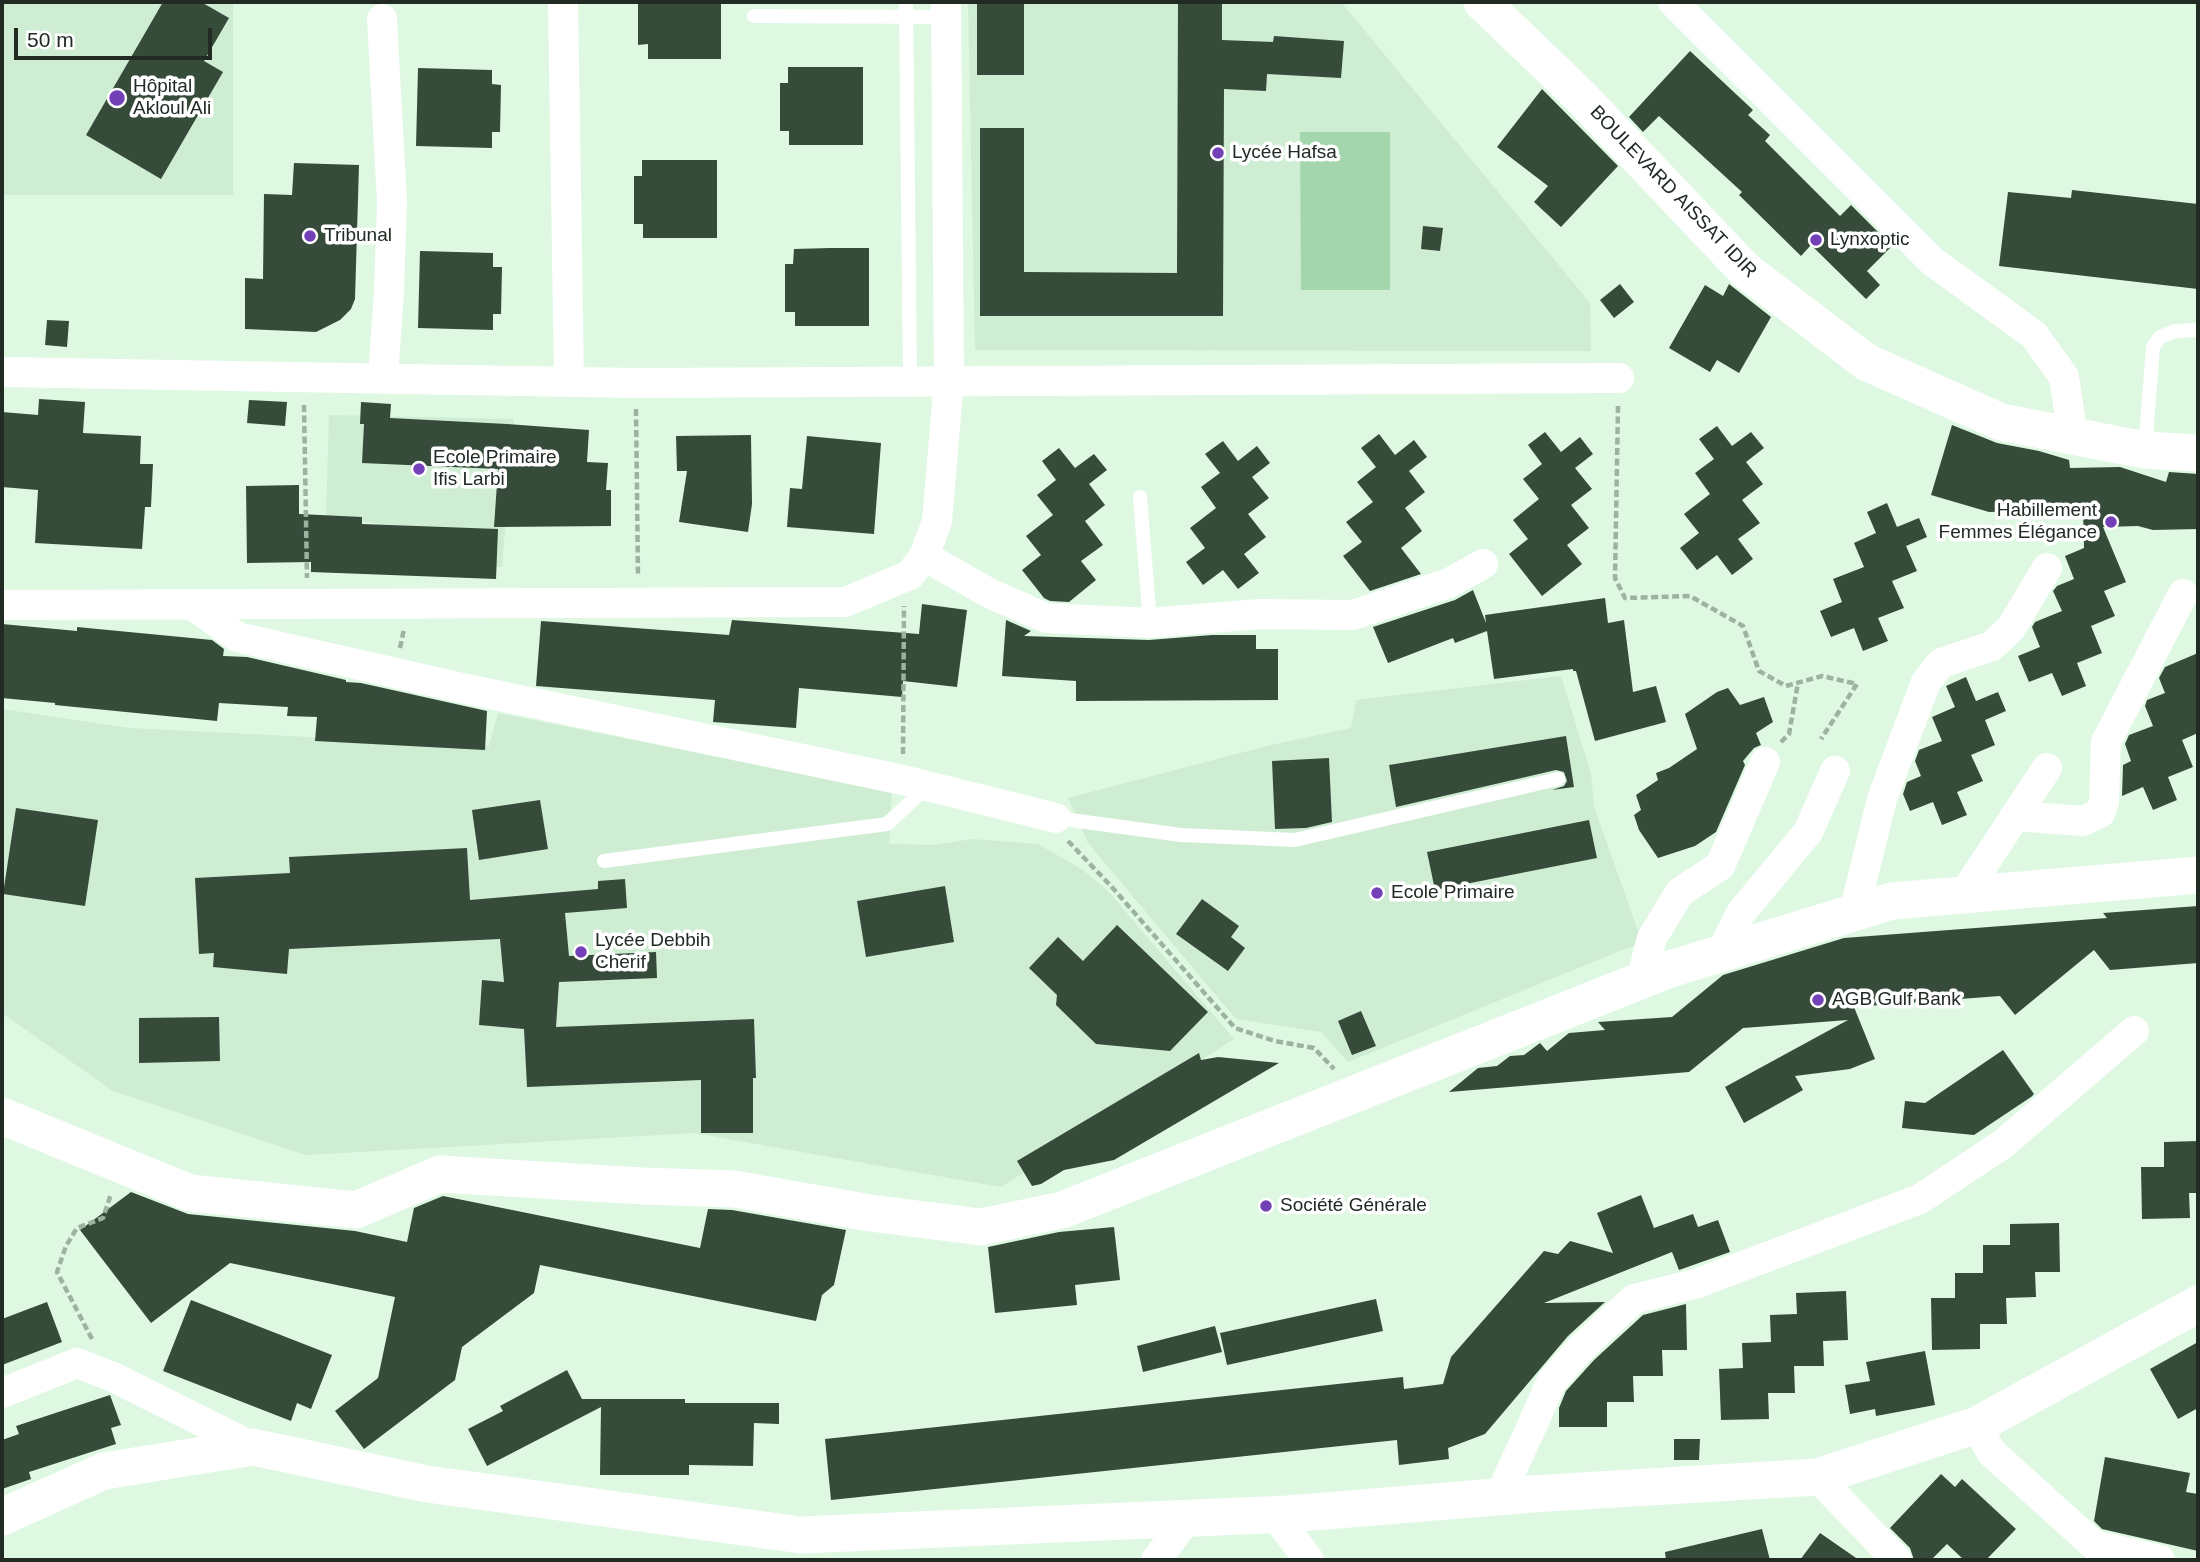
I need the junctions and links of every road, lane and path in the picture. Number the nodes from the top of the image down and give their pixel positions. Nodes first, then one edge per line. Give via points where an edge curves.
1 (564, 2) edge
2 (1482, 2) edge
3 (1673, 2) edge
4 (906, 9) edge
5 (946, 9) edge
6 (754, 16) dead end
7 (382, 19) dead end
8 (2198, 330) edge
9 (2, 372) edge
10 (301, 376) junction
11 (383, 378) junction
12 (1619, 378) joint
13 (949, 380) junction
14 (569, 381) junction
15 (910, 381) junction
16 (636, 383) junction
17 (2073, 437) junction
18 (2144, 450) junction
19 (2198, 453) edge
20 (1140, 497) dead end
21 (1483, 564) dead end
22 (914, 567) junction
23 (2046, 568) dead end
24 (2183, 594) dead end
25 (639, 603) junction
26 (2, 605) edge
27 (306, 605) junction
28 (409, 605) junction
29 (194, 606) junction
30 (1150, 623) junction
31 (395, 673) junction
32 (1798, 682) junction
33 (1821, 739) dead end
34 (1765, 762) joint
35 (2047, 768) dead end
36 (1835, 771) dead end
37 (1558, 779) dead end
38 (916, 783) junction
39 (2015, 816) junction
40 (1056, 818) junction
41 (604, 860) dead end
42 (2198, 875) edge
43 (1964, 894) junction
44 (1854, 912) junction
45 (1720, 953) junction
46 (1641, 980) junction
47 (2134, 1031) dead end
48 (1356, 1094) junction
49 (2, 1116) edge
50 (119, 1164) junction
51 (2198, 1304) edge
52 (113, 1377) junction
53 (2, 1393) edge
54 (1977, 1425) junction
55 (253, 1447) junction
56 (1817, 1477) junction
57 (1499, 1497) junction
58 (1275, 1515) junction
59 (2, 1517) edge
60 (1187, 1519) junction
61 (1156, 1560) edge
62 (1309, 1560) edge
63 (1897, 1560) edge
64 (2160, 1560) edge

1 - 14 street
2 - 17 street, BOULEVARD AISSAT IDIR via 1580,96 1745,270 1866,362 2001,422
3 - 17 street via 1932,261 2034,335 2064,377
4 - 5 lane
4 - 6 lane
4 - 15 lane
5 - 13 street
7 - 11 street via 392,202
8 - 18 lane via 2175,331 2160,337 2153,347
9 - 10 street
10 - 11 street
10 - 27 path
11 - 14 street
12 - 13 street
12 - 32 path via 1615,578 1625,598 1690,596 1743,626 1759,671 1786,686
13 - 15 street
13 - 22 street via 937,521
14 - 16 street
15 - 16 street
16 - 25 path
17 - 18 street, BOULEVARD AISSAT IDIR
18 - 19 street, BOULEVARD AISSAT IDIR
20 - 30 lane
21 - 30 street via 1449,583 1353,615 1261,614
22 - 25 street via 845,602
22 - 30 street via 1045,618
22 - 38 path
23 - 44 street via 2011,628 1992,646 1941,663 1926,682 1882,799
24 - 39 street via 2106,742 2100,813 2083,821
25 - 28 street
26 - 29 street
27 - 28 street
27 - 29 street
28 - 31 path
29 - 31 street via 237,637
31 - 38 street
32 - 33 path via 1822,676 1857,684
32 - 34 path via 1788,734
34 - 46 street via 1720,866 1681,892 1652,939
35 - 39 street
36 - 45 street via 1808,832 1741,913
37 - 40 lane via 1295,840 1181,835
38 - 40 street
38 - 41 lane via 887,824
39 - 43 street
40 - 48 path via 1067,839 1235,1028 1314,1048
42 - 43 street
43 - 44 street via 1892,901
44 - 45 street
45 - 46 street
46 - 48 street
47 - 57 street via 2003,1144 1920,1199 1698,1283 1634,1299 1551,1382
48 - 50 street via 1062,1210 981,1227 734,1189 440,1174 356,1210 190,1192
49 - 50 street
50 - 52 path via 103,1218 77,1228 57,1272
51 - 54 street
52 - 53 street via 76,1363
52 - 55 street
54 - 56 street
54 - 64 street via 1991,1452 2094,1545
55 - 59 street via 104,1471
55 - 60 street via 427,1484 801,1535
56 - 57 street
56 - 63 street
57 - 58 street
58 - 60 street
58 - 62 street
60 - 61 street

